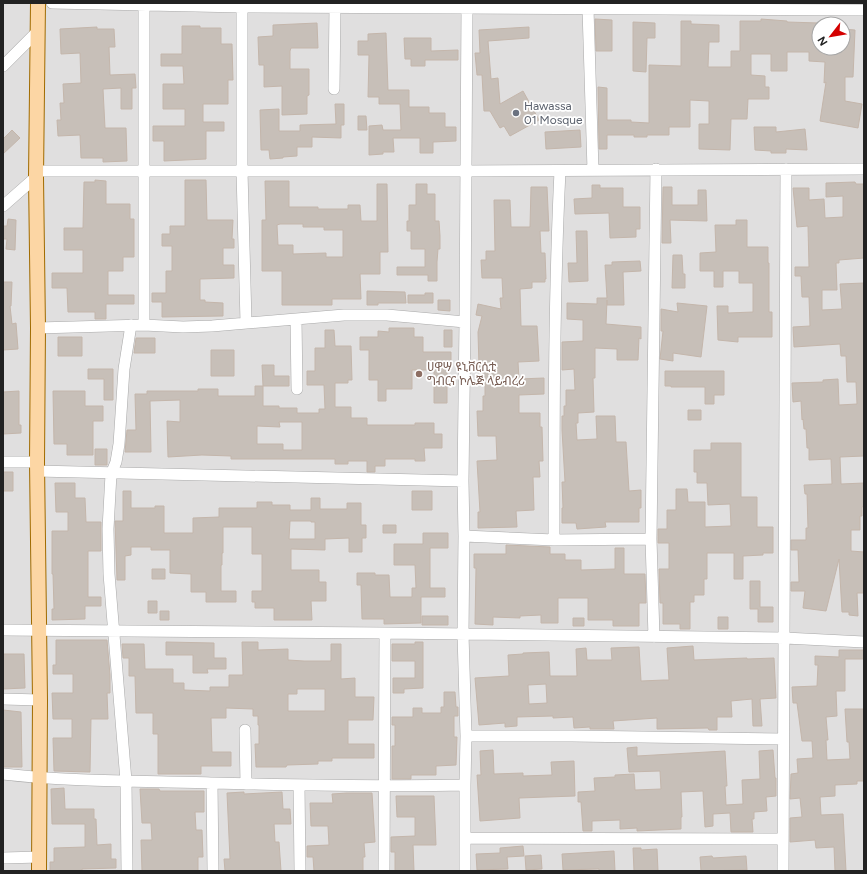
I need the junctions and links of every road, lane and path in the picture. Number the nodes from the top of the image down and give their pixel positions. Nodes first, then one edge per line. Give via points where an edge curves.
1 (38, 3) edge
2 (52, 3) edge
3 (179, 5) edge
4 (406, 5) edge
5 (144, 6) junction
6 (519, 6) edge
7 (638, 6) edge
8 (752, 6) edge
9 (242, 7) junction
10 (335, 7) junction
11 (467, 8) junction
12 (588, 9) junction
13 (864, 10) edge
14 (38, 32) junction
15 (3, 66) edge
16 (334, 89) dead end
17 (656, 169) junction
18 (786, 169) junction
19 (864, 169) edge
20 (143, 170) junction
21 (593, 170) junction
22 (242, 171) junction
23 (466, 171) junction
24 (560, 171) junction
25 (36, 174) junction
26 (3, 206) edge
27 (296, 319) junction
28 (246, 322) junction
29 (465, 322) junction
30 (131, 325) junction
31 (144, 325) junction
32 (38, 328) junction
33 (297, 389) dead end
34 (3, 462) edge
35 (37, 467) junction
36 (111, 474) junction
37 (463, 481) junction
38 (464, 536) junction
39 (651, 539) junction
40 (554, 540) junction
41 (3, 630) edge
42 (39, 630) junction
43 (114, 631) junction
44 (385, 633) junction
45 (463, 634) junction
46 (654, 636) junction
47 (785, 638) junction
48 (864, 642) edge
49 (3, 700) edge
50 (40, 700) junction
51 (245, 730) dead end
52 (466, 736) junction
53 (783, 739) junction
54 (3, 774) edge
55 (40, 778) junction
56 (126, 781) junction
57 (212, 783) junction
58 (246, 784) junction
59 (299, 785) junction
60 (465, 785) junction
61 (384, 787) junction
62 (465, 838) junction
63 (783, 839) junction
64 (3, 858) edge
65 (39, 864) edge
66 (127, 871) edge
67 (213, 871) edge
68 (300, 871) edge
69 (384, 871) edge
70 (465, 871) edge
71 (783, 871) edge

1 - 14 main road
2 - 5 street
3 - 5 street
3 - 9 street
4 - 10 street
4 - 11 street
5 - 20 street
6 - 11 street
6 - 12 street
7 - 8 street
7 - 12 street
8 - 13 street
9 - 10 street
9 - 22 street
10 - 16 street
11 - 23 street
12 - 21 street
14 - 15 street
14 - 25 main road
17 - 18 street
17 - 21 street
17 - 39 street
18 - 19 street
18 - 47 street
20 - 22 street
20 - 25 street
20 - 31 street
21 - 24 street
22 - 23 street
22 - 28 street
23 - 24 street
23 - 29 street
24 - 40 street via 554,363
25 - 26 street
25 - 32 main road
27 - 28 street
27 - 29 street via 387,315
27 - 33 street
28 - 31 street via 183,327
29 - 37 street
30 - 31 street
30 - 32 street
30 - 36 street via 124,369 119,444
32 - 35 main road
34 - 35 street
35 - 36 street
35 - 42 main road
36 - 37 street
36 - 43 street via 108,528
37 - 38 street
38 - 40 street
38 - 45 street
39 - 40 street
39 - 46 street
41 - 42 street
42 - 43 street
42 - 50 main road
43 - 44 street
43 - 56 street
44 - 45 street
44 - 61 street
45 - 46 street
45 - 52 street
46 - 47 street
47 - 48 street
47 - 53 street
49 - 50 street
50 - 55 main road
51 - 58 street
52 - 53 street
52 - 60 street
53 - 63 street
54 - 55 street
55 - 56 street
55 - 65 main road
56 - 57 street
56 - 66 street
57 - 58 street
57 - 67 street
58 - 59 street
59 - 61 street
59 - 68 street
60 - 61 street
60 - 62 street
61 - 69 street
62 - 63 street
62 - 70 street
63 - 71 street
64 - 65 street

